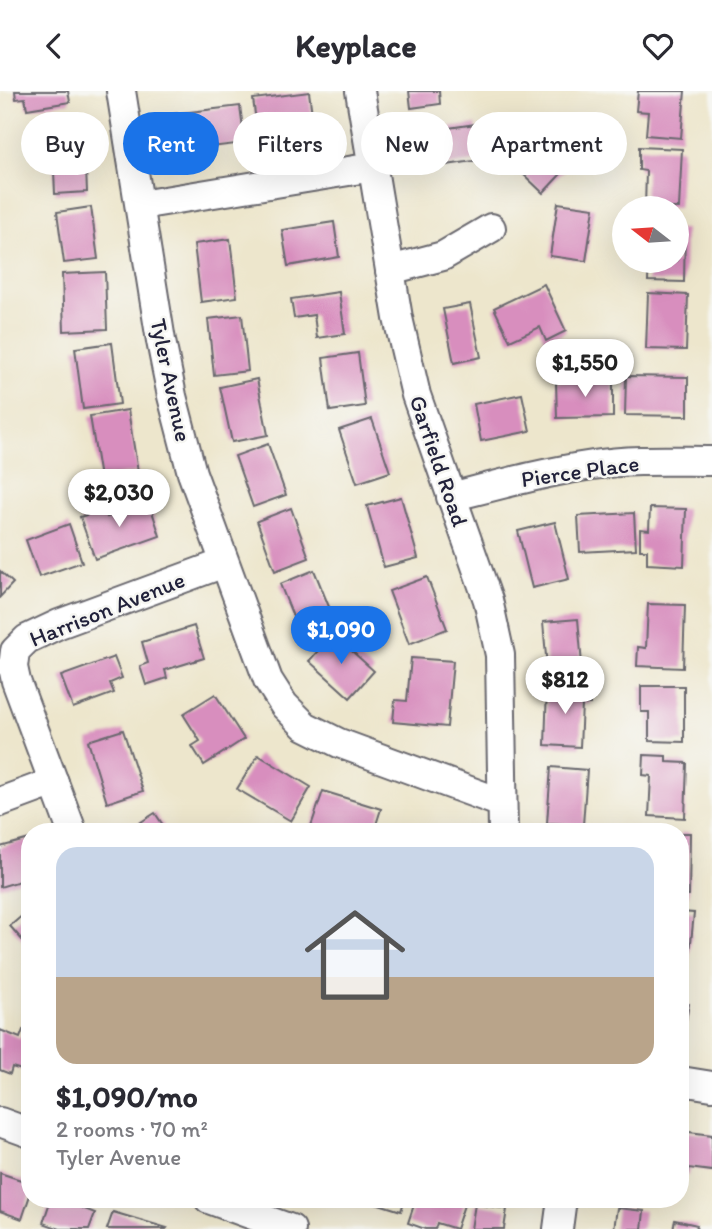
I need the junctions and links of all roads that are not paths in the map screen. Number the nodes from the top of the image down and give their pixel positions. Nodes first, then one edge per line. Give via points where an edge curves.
1 (121, 91) edge
2 (360, 91) edge
3 (364, 112) edge
4 (361, 169) edge
5 (374, 175) edge
6 (140, 205) junction
7 (491, 227) dead end
8 (390, 270) junction
9 (712, 461) edge
10 (451, 497) junction
11 (224, 563) junction
12 (54, 782) junction
13 (0, 802) edge
14 (502, 803) junction
15 (69, 823) edge
16 (503, 823) edge
17 (689, 1082) edge
18 (712, 1086) edge
19 (0, 1122) edge
20 (21, 1130) edge
21 (234, 1208) edge
22 (561, 1208) edge
23 (291, 1229) edge
24 (558, 1229) edge

1 - 6 street, Tyler Avenue
2 - 3 street, Garfield Road
4 - 6 street
5 - 8 street, Garfield Road
6 - 11 street, Tyler Avenue via 173,396 192,473
7 - 8 street via 443,256
8 - 10 street, Garfield Road via 416,395
9 - 10 street, Pierce Place via 594,465
10 - 14 street, Garfield Road via 488,600 500,655
11 - 12 street, Harrison Avenue via 59,624 18,646 16,681
11 - 14 street, Tyler Avenue via 268,680 305,726
12 - 13 street
12 - 15 street, Harrison Avenue
14 - 16 street, Garfield Road
17 - 18 street
19 - 20 street
21 - 23 street
22 - 24 street

